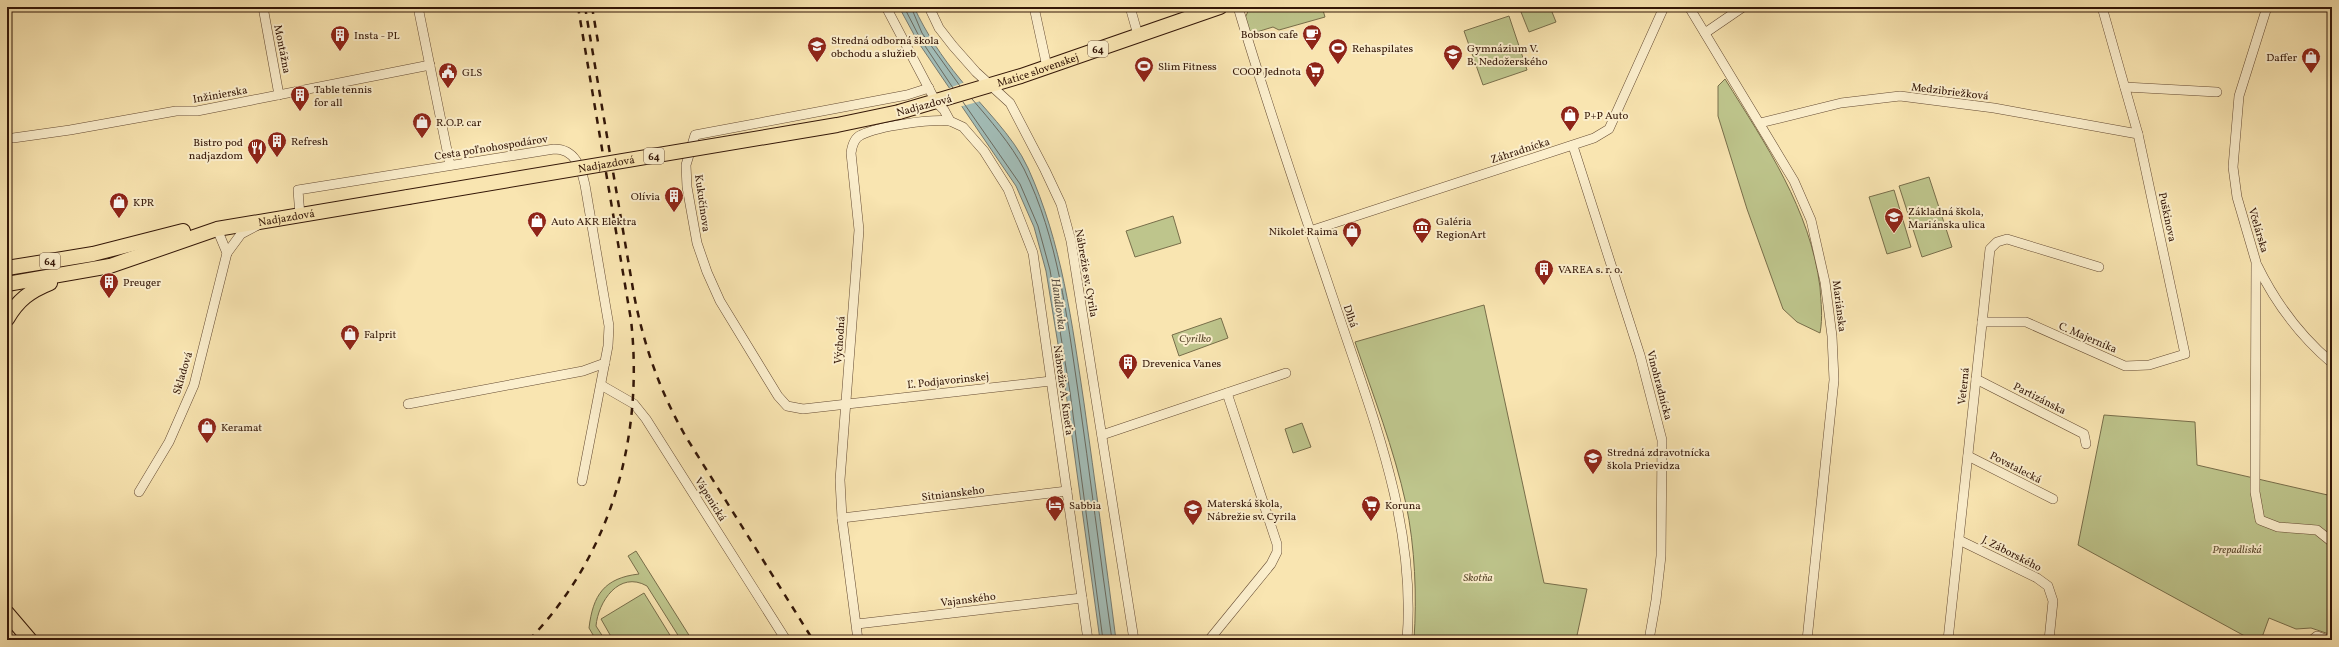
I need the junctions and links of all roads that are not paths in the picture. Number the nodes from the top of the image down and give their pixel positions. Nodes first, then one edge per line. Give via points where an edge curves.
1 (263, 7) edge
2 (418, 7) edge
3 (886, 7) edge
4 (928, 7) edge
5 (1034, 7) edge
6 (1130, 7) edge
7 (1220, 7) edge
8 (1238, 7) edge
9 (1664, 7) edge
10 (1689, 7) edge
11 (1742, 7) edge
12 (2102, 7) edge
13 (2267, 7) edge
14 (1705, 33) junction
15 (1138, 35) junction
16 (430, 65) junction
17 (1047, 67) junction
18 (991, 86) junction
19 (2125, 87) junction
20 (928, 88) junction
21 (2217, 92) dead end
22 (279, 95) junction
23 (942, 101) junction
24 (905, 111) junction
25 (950, 121) junction
26 (911, 124) junction
27 (1760, 124) junction
28 (2138, 134) junction
29 (13, 138) dead end
30 (1573, 146) junction
31 (450, 165) junction
32 (300, 216) junction
33 (263, 222) junction
34 (217, 229) junction
35 (1310, 231) junction
36 (227, 253) junction
37 (2256, 262) junction
38 (2099, 267) dead end
39 (7, 268) edge
40 (83, 272) junction
41 (7, 284) edge
42 (7, 319) edge
43 (1982, 322) junction
44 (2185, 354) joint
45 (605, 363) junction
46 (2332, 363) edge
47 (1286, 372) dead end
48 (1976, 379) junction
49 (1051, 381) junction
50 (601, 385) junction
51 (1227, 393) junction
52 (847, 403) junction
53 (408, 404) dead end
54 (1102, 435) junction
55 (2086, 444) dead end
56 (1968, 456) junction
57 (582, 481) dead end
58 (1067, 491) junction
59 (139, 492) dead end
60 (2053, 499) dead end
61 (842, 518) junction
62 (1959, 540) junction
63 (2332, 542) edge
64 (1082, 598) junction
65 (7, 613) edge
66 (857, 624) junction
67 (30, 640) edge
68 (786, 640) edge
69 (858, 640) edge
70 (1088, 640) edge
71 (1134, 640) edge
72 (1209, 640) edge
73 (1407, 640) edge
74 (1649, 640) edge
75 (1807, 640) edge
76 (1948, 640) edge
77 (2050, 640) edge
78 (2312, 640) edge
79 (2328, 640) edge

1 - 22 street, Montážna
2 - 16 street
3 - 20 street, Nábrežie A. Kmeťa
4 - 18 street, Nábrežie sv. Cyrila via 939,28 953,46
5 - 17 street
6 - 15 street
7 - 15 main road, Matice slovenskej / 64
8 - 35 street, Dlhá via 1264,97
9 - 30 street, Záhradnícka via 1609,129
10 - 14 street, Mariánska
11 - 14 street
12 - 19 street, Puškinova
13 - 37 street, Včelárska via 2239,96 2233,167 2241,214
14 - 27 street, Mariánska
15 - 17 main road, Matice slovenskej / 64
16 - 22 street, Inžinierska
16 - 31 street
17 - 18 main road, Matice slovenskej / 64
18 - 23 main road, Nadjazdová / 64
18 - 54 street, Nábrežie sv. Cyrila via 1010,103 1061,204 1071,241
19 - 21 street
19 - 28 street, Puškinova
20 - 23 street, Nábrežie A. Kmeťa
20 - 52 street, Kukučínova via 695,135 686,165 687,187 697,243 707,272 720,301 778,396 787,406 803,409
22 - 29 street, Inžinierska via 197,111 176,111
23 - 24 main road, Nadjazdová / 64
23 - 25 street, Nábrežie A. Kmeťa
24 - 26 street
24 - 32 main road, Nadjazdová / 64, bridge via 837,125
25 - 26 street, Východná
25 - 49 street, Nábrežie A. Kmeťa via 963,127 984,151 1013,201 1033,253
26 - 52 street, Východná via 860,135 853,142 850,153 859,230
27 - 28 street, Medzibriežková via 1842,104 1900,96 1994,108
27 - 75 street, Mariánska via 1794,181 1811,220 1825,282 1832,336 1834,380
28 - 44 street, Puškinova
30 - 35 street, Záhradnícka
30 - 74 street, Vinohradnícka via 1640,355 1662,440 1660,556
31 - 32 street, Cesta poľnohospodárov via 298,190
31 - 45 street, Cesta poľnohospodárov via 554,149 567,151 577,161 585,185 608,311 609,336
32 - 33 main road, Nadjazdová / 64
33 - 34 main road, Nadjazdová / 64
33 - 36 street, Skladová via 241,234
34 - 36 street
34 - 39 main road, Nadjazdová / 64 via 185,231 93,254
34 - 40 main road, Nadjazdová / 64 via 110,266
35 - 73 street, Dlhá via 1392,480 1405,550 1409,614
36 - 59 street, Skladová via 194,384 169,442
37 - 46 street via 2268,289 2282,310 2296,328
37 - 63 street, Včelárska via 2255,492 2260,520 2278,527 2317,530
38 - 43 street, Veterná via 2007,239 1997,242 1990,249
40 - 41 main road, Nadjazdová / 64
40 - 42 main road via 28,293
43 - 44 street, C. Majerníka via 2026,322 2125,366 2149,365
43 - 48 street, Veterná
45 - 50 street, Cesta poľnohospodárov
45 - 53 street via 583,371
47 - 51 street
48 - 55 street, Partizánska via 2084,434
48 - 56 street, Veterná
49 - 52 street, Ľ. Podjavorinskej
49 - 58 street, Nábrežie A. Kmeťa
50 - 57 street, Cesta poľnohospodárov
50 - 68 street, Vápenická via 634,404 646,419
51 - 54 street
51 - 72 street via 1278,544 1271,564
52 - 61 street, Východná via 840,480
54 - 71 street, Nábrežie sv. Cyrila
56 - 60 street, Povstalecká
56 - 62 street, Veterná
58 - 61 street, Sitnianskeho
58 - 64 street, Nábrežie A. Kmeťa
61 - 66 street, Východná
62 - 76 street, Veterná
62 - 77 street, J. Záborského via 2037,578 2048,586 2053,601
64 - 66 street, Vajanského
64 - 70 street, Nábrežie A. Kmeťa
65 - 67 main road
66 - 69 street, Východná
78 - 79 street via 2317,636

